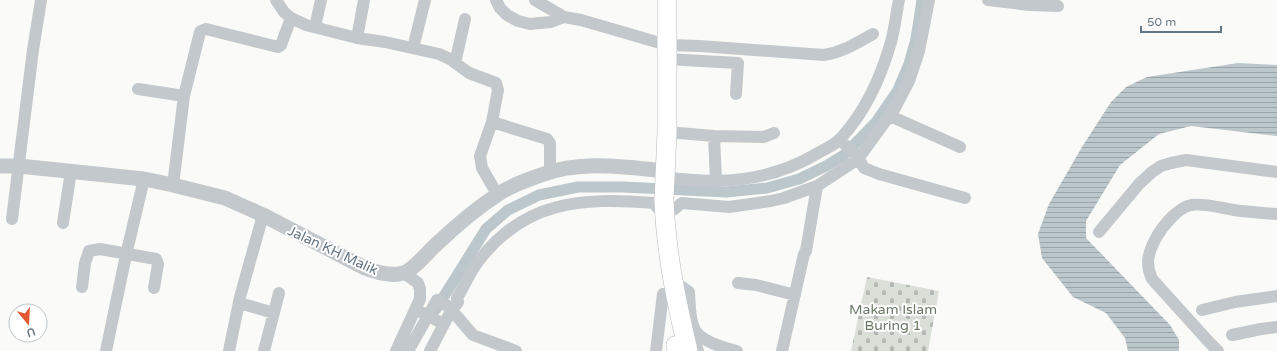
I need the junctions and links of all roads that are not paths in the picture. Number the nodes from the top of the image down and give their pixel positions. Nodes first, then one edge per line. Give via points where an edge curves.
1 (41, 0) edge
2 (276, 0) edge
3 (321, 0) edge
4 (364, 0) edge
5 (425, 0) edge
6 (496, 0) edge
7 (535, 0) edge
8 (667, 0) edge
9 (898, 0) edge
10 (929, 0) edge
11 (988, 0) edge
12 (1058, 6) dead end
13 (564, 17) junction
14 (291, 18) junction
15 (465, 19) dead end
16 (315, 27) junction
17 (874, 34) dead end
18 (357, 38) junction
19 (413, 48) junction
20 (666, 52) junction
21 (454, 62) junction
22 (138, 88) dead end
23 (736, 94) dead end
24 (184, 96) junction
25 (890, 116) junction
26 (492, 122) junction
27 (667, 132) junction
28 (774, 133) dead end
29 (714, 136) junction
30 (841, 141) junction
31 (960, 147) dead end
32 (857, 158) junction
33 (0, 166) edge
34 (19, 166) junction
35 (71, 171) junction
36 (550, 172) junction
37 (1277, 172) edge
38 (665, 176) junction
39 (144, 179) junction
40 (716, 181) junction
41 (173, 185) junction
42 (817, 186) junction
43 (497, 194) junction
44 (965, 198) dead end
45 (664, 206) junction
46 (1277, 214) edge
47 (263, 215) junction
48 (12, 219) dead end
49 (63, 223) dead end
50 (1099, 232) dead end
51 (126, 255) junction
52 (404, 273) junction
53 (738, 283) dead end
54 (82, 287) dead end
55 (682, 287) junction
56 (154, 288) dead end
57 (279, 293) dead end
58 (663, 294) junction
59 (795, 295) junction
60 (1277, 296) edge
61 (239, 303) junction
62 (1202, 310) dead end
63 (418, 311) junction
64 (274, 313) junction
65 (441, 322) junction
66 (1277, 327) edge
67 (1232, 335) dead end
68 (1205, 347) edge
69 (680, 349) edge
70 (106, 351) edge
71 (229, 351) edge
72 (264, 351) edge
73 (396, 351) edge
74 (408, 351) edge
75 (430, 351) edge
76 (516, 351) edge
77 (656, 351) edge
78 (698, 351) edge
79 (737, 351) edge
80 (782, 351) edge
81 (1218, 351) edge

1 - 34 street
2 - 14 street
3 - 16 street
4 - 18 street
5 - 19 street
6 - 13 street via 507,15 530,24 551,22
7 - 13 street
8 - 20 main road
9 - 30 street via 891,41 880,74 862,111
10 - 25 street via 919,51 909,81
11 - 12 street
13 - 20 street via 581,20
14 - 16 street
14 - 24 street via 278,47 206,29 201,30
15 - 21 street
16 - 18 street
17 - 20 street via 848,48 824,55 700,46
18 - 19 street
19 - 21 street via 438,54
20 - 23 street via 738,63
20 - 27 main road
21 - 26 street via 469,73 496,83 498,90
22 - 24 street
24 - 41 street
25 - 31 street
25 - 32 street
26 - 36 street via 547,139 550,142
26 - 43 street via 481,150 480,162
27 - 29 street
27 - 38 main road
28 - 29 street via 764,137
29 - 40 street
30 - 32 street
30 - 40 street via 799,163 766,175
32 - 42 street
32 - 44 street via 864,168 879,174
33 - 34 street, Jalan KH Malik
34 - 35 street, Jalan KH Malik
34 - 48 street
35 - 39 street, Jalan KH Malik
35 - 49 street
36 - 38 street via 593,166
36 - 43 street
37 - 50 street via 1186,160 1161,166 1139,184
38 - 40 street
38 - 45 main road
39 - 41 street, Jalan KH Malik
39 - 51 street
41 - 47 street, Jalan KH Malik via 225,198
42 - 45 street via 784,198 755,204 729,207 682,203 673,210
42 - 59 street via 806,251
43 - 52 street
45 - 55 street via 672,231
45 - 58 main road via 660,234
45 - 65 street via 659,209 653,203 604,200 562,205 536,213 515,225 492,245 480,259 457,298 458,302
45 - 69 main road
46 - 68 street via 1190,205 1167,222 1152,244 1147,266 1152,279
47 - 52 street, Jalan KH Malik via 365,268 393,274
47 - 61 street
51 - 54 street via 100,250 89,251
51 - 56 street via 153,258 158,261
51 - 70 street
52 - 63 street via 418,283
53 - 59 street
55 - 78 street via 689,334
55 - 79 street via 689,292 694,330 701,337 723,348
57 - 64 street
58 - 69 main road
58 - 77 street
59 - 80 street
60 - 62 street
61 - 64 street
61 - 71 street
63 - 65 street, bridge
63 - 73 street
64 - 72 street
65 - 75 street
66 - 67 street
68 - 81 street
74 - 76 street via 436,300 448,306 473,335

